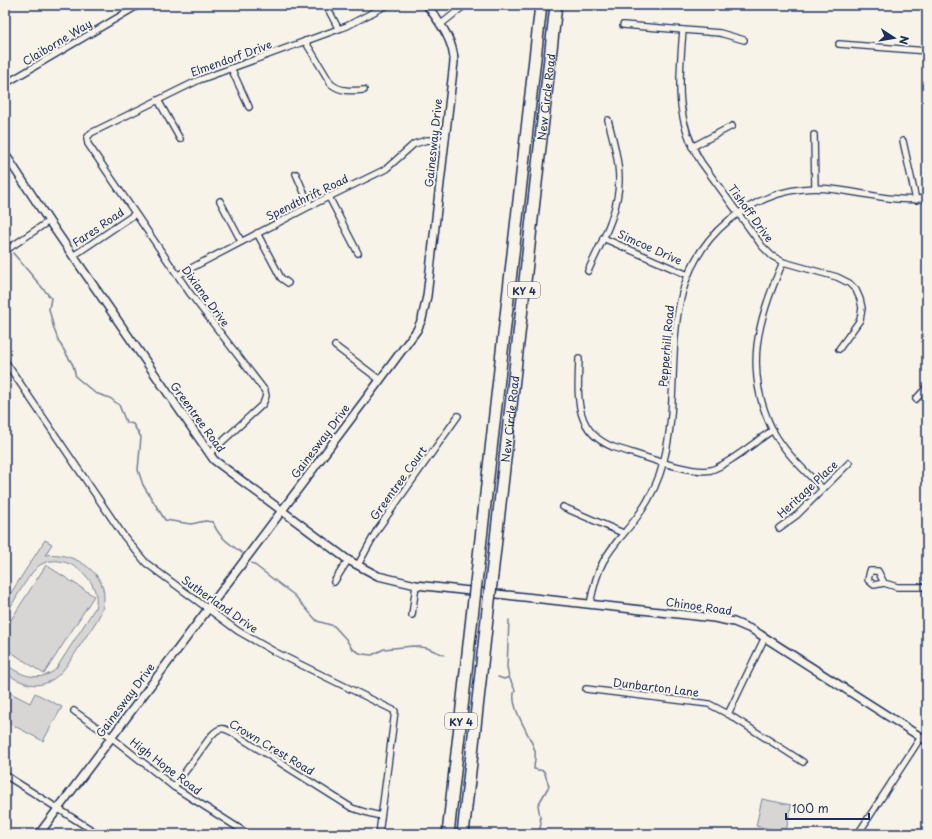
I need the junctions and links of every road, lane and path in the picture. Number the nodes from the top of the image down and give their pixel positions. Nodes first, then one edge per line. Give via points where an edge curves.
1 (139, 5) edge
2 (326, 5) edge
3 (387, 5) edge
4 (427, 5) edge
5 (465, 5) edge
6 (540, 5) edge
7 (556, 5) edge
8 (440, 25) junction
9 (623, 25) dead end
10 (338, 28) junction
11 (683, 30) junction
12 (744, 40) dead end
13 (305, 42) junction
14 (839, 44) dead end
15 (927, 51) edge
16 (231, 68) junction
17 (5, 84) edge
18 (364, 90) dead end
19 (158, 100) junction
20 (250, 107) dead end
21 (608, 120) dead end
22 (732, 126) dead end
23 (814, 135) dead end
24 (87, 138) joint
25 (180, 139) dead end
26 (444, 141) junction
27 (902, 141) dead end
28 (692, 147) junction
29 (5, 154) edge
30 (296, 174) dead end
31 (815, 188) junction
32 (329, 197) junction
33 (927, 198) edge
34 (916, 200) junction
35 (220, 201) dead end
36 (310, 206) junction
37 (739, 212) junction
38 (135, 214) junction
39 (49, 221) junction
40 (257, 233) junction
41 (603, 238) junction
42 (241, 241) junction
43 (5, 251) edge
44 (358, 252) dead end
45 (73, 256) junction
46 (783, 262) junction
47 (588, 271) dead end
48 (178, 275) junction
49 (688, 275) junction
50 (288, 283) dead end
51 (335, 346) dead end
52 (838, 349) dead end
53 (579, 359) dead end
54 (5, 361) edge
55 (380, 380) junction
56 (927, 387) edge
57 (916, 399) dead end
58 (458, 416) dead end
59 (773, 430) junction
60 (209, 454) junction
61 (664, 462) junction
62 (849, 463) dead end
63 (823, 489) junction
64 (563, 507) dead end
65 (281, 511) junction
66 (779, 528) dead end
67 (623, 533) junction
68 (348, 560) junction
69 (358, 565) junction
70 (334, 582) dead end
71 (884, 583) dead end
72 (416, 585) junction
73 (927, 587) edge
74 (482, 593) joint
75 (590, 604) junction
76 (207, 610) junction
77 (412, 615) dead end
78 (765, 637) junction
79 (586, 689) dead end
80 (74, 711) dead end
81 (728, 714) junction
82 (111, 737) junction
83 (924, 739) edge
84 (803, 762) dead end
85 (5, 775) edge
86 (174, 787) junction
87 (58, 808) junction
88 (381, 816) junction
89 (38, 834) edge
90 (98, 834) edge
91 (248, 834) edge
92 (379, 834) edge
93 (448, 834) edge
94 (463, 834) edge
95 (858, 834) edge

1 - 17 street, Claiborne Way
2 - 10 street
3 - 10 street, Elmendorf Drive
4 - 8 street, Gainesway Drive
5 - 8 street
6 - 93 highway, New Circle Road / KY 4, bridge
7 - 94 highway, New Circle Road / KY 4, bridge
8 - 26 street, Gainesway Drive via 449,39 454,54
9 - 11 street
10 - 13 street, Elmendorf Drive
11 - 12 street via 720,33
11 - 28 street, Tishoff Drive via 679,96 683,122
13 - 16 street, Elmendorf Drive
13 - 18 street via 331,84 348,91
14 - 15 street
16 - 19 street, Elmendorf Drive
16 - 20 street
19 - 24 street, Elmendorf Drive via 91,133
19 - 25 street
21 - 41 street via 619,182 615,207
22 - 28 street
23 - 31 street
24 - 38 street, Dixiana Drive via 88,144
26 - 32 street, Spendthrift Road via 427,140 414,144 386,169
26 - 55 street, Gainesway Drive via 425,309 417,330
27 - 34 street
28 - 37 street, Tishoff Drive
29 - 39 street, Greentree Road
30 - 36 street
31 - 34 street, Pepperhill Road via 839,188 897,200
31 - 37 street, Pepperhill Road via 773,196
32 - 36 street, Spendthrift Road
32 - 44 street
33 - 34 street, Pepperhill Road
35 - 42 street
36 - 40 street, Spendthrift Road
37 - 46 street, Tishoff Drive via 766,251
37 - 49 street, Pepperhill Road via 712,237
38 - 45 street, Fares Road
38 - 48 street, Dixiana Drive
39 - 43 street
39 - 45 street, Greentree Road
40 - 42 street, Spendthrift Road
40 - 50 street via 281,278
41 - 47 street
41 - 49 street, Simcoe Drive
42 - 48 street, Spendthrift Road
45 - 60 street, Greentree Road
46 - 52 street, Tishoff Drive via 837,277 849,282 856,290 862,308 860,320
46 - 59 street via 764,308 756,345 757,376
48 - 60 street, Dixiana Drive via 265,391 266,396 263,404
49 - 61 street, Pepperhill Road via 680,299 675,331 670,425
51 - 55 street
53 - 61 street via 578,403 589,429 605,443
54 - 76 street, Sutherland Drive via 135,550 146,563
55 - 65 street, Gainesway Drive
56 - 57 street
58 - 69 street, Greentree Court via 377,530
59 - 61 street via 721,466 711,470 697,471
59 - 63 street via 793,458
60 - 65 street, Greentree Road via 227,471
61 - 67 street, Pepperhill Road via 645,505
62 - 63 street, Heritage Place
63 - 66 street, Heritage Place via 797,515
64 - 67 street
65 - 68 street, Greentree Road
65 - 76 street, Gainesway Drive
67 - 75 street, Pepperhill Road via 602,562
68 - 69 street, Greentree Road
68 - 70 street
69 - 72 street, Greentree Road via 378,576
71 - 73 street via 898,587
72 - 74 street, Greentree Road
72 - 77 street
74 - 75 street, Chinoe Road
75 - 78 street, Chinoe Road via 725,620
76 - 82 street, Gainesway Drive
76 - 88 street, Sutherland Drive via 275,652 395,711
78 - 81 street
78 - 83 street, Chinoe Road
79 - 81 street, Dunbarton Lane via 695,701 709,704
80 - 82 street, High Hope Road
81 - 84 street, Dunbarton Lane
82 - 86 street, High Hope Road
82 - 87 street, Gainesway Drive
83 - 95 street
85 - 87 street
86 - 88 street, Crown Crest Road via 211,736 222,728 352,808
86 - 91 street, High Hope Road
87 - 89 street, Gainesway Drive
87 - 90 street
88 - 92 street, Sutherland Drive

